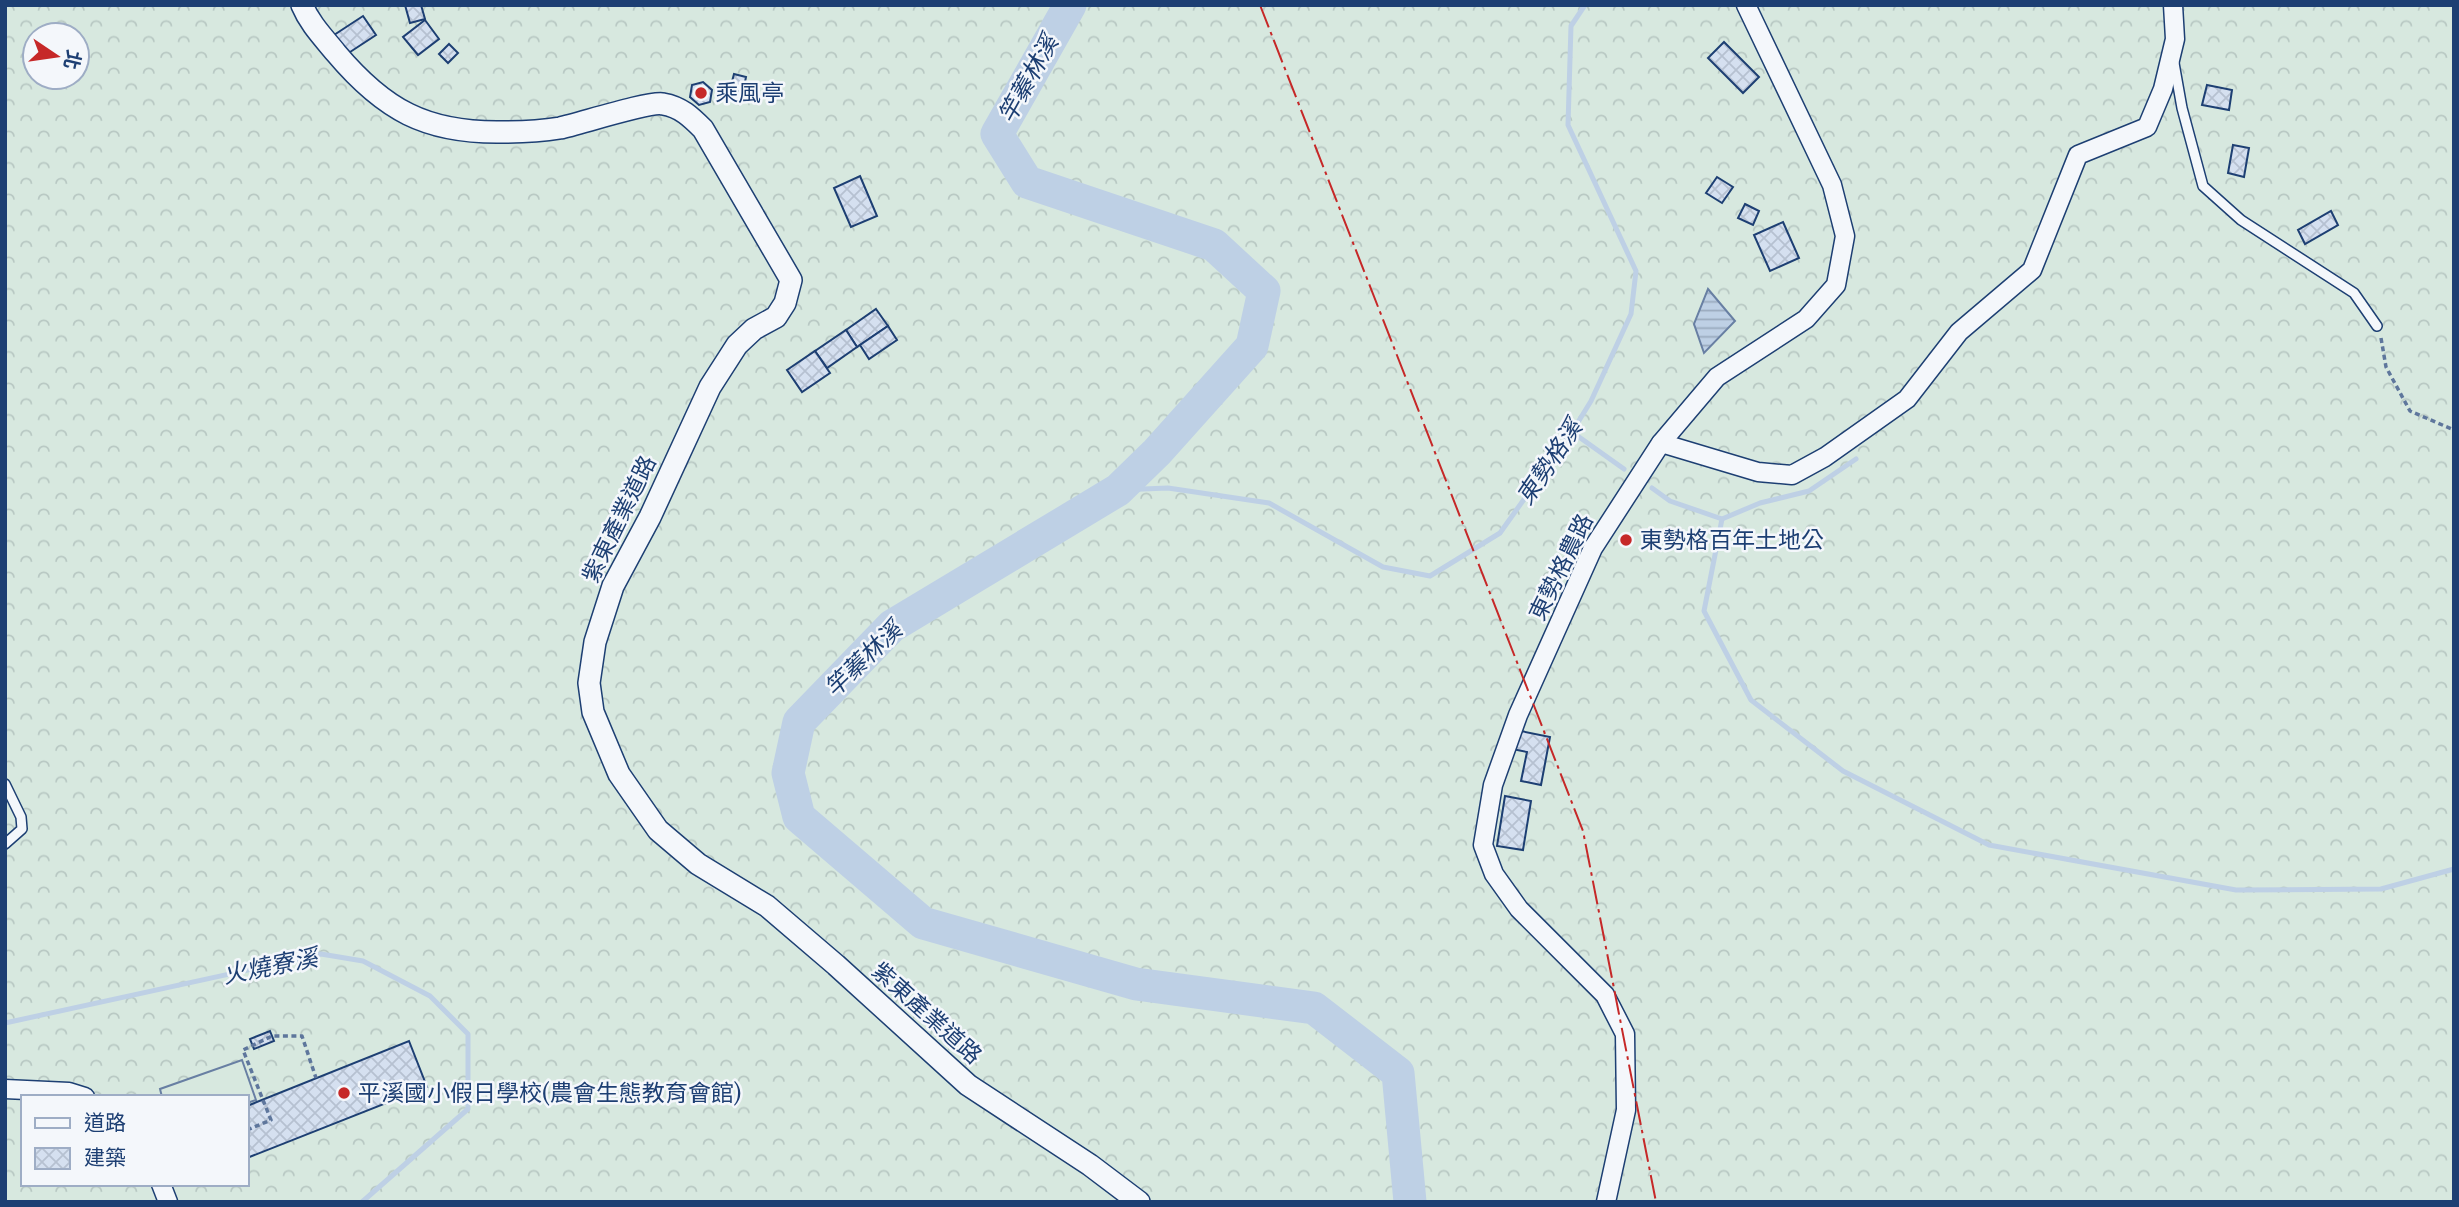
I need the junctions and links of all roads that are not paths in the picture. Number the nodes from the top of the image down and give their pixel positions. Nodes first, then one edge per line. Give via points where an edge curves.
1 (302, 5) edge
2 (1746, 5) edge
3 (2173, 5) edge
4 (2171, 51) junction
5 (2377, 326) road end
6 (1661, 443) junction
7 (5, 783) edge
8 (5, 844) edge
9 (5, 1089) edge
10 (79, 1095) edge
11 (1139, 1202) edge
12 (1606, 1202) edge

1 - 11 street, 紫東產業道路 via 356,77 400,111 432,125 468,133 530,131 661,103 686,112 703,129 791,280 776,317 754,328 737,345 710,387 613,586 595,642 589,683 593,712 619,774 658,830 698,864 767,906 968,1085
2 - 6 street, 東勢格農路 via 1832,185 1845,236 1836,285 1806,319 1717,377
3 - 4 street
4 - 5 lane via 2203,186 2241,220 2354,293
4 - 6 street via 2163,89 2147,127 2078,155 2032,270 1959,332 1907,399 1792,475 1758,472
6 - 12 street, 東勢格農路 via 1593,548 1523,703 1493,785 1483,845 1494,874 1519,909 1605,995 1625,1034 1626,1110
7 - 8 lane via 22,817 22,829
9 - 10 street

